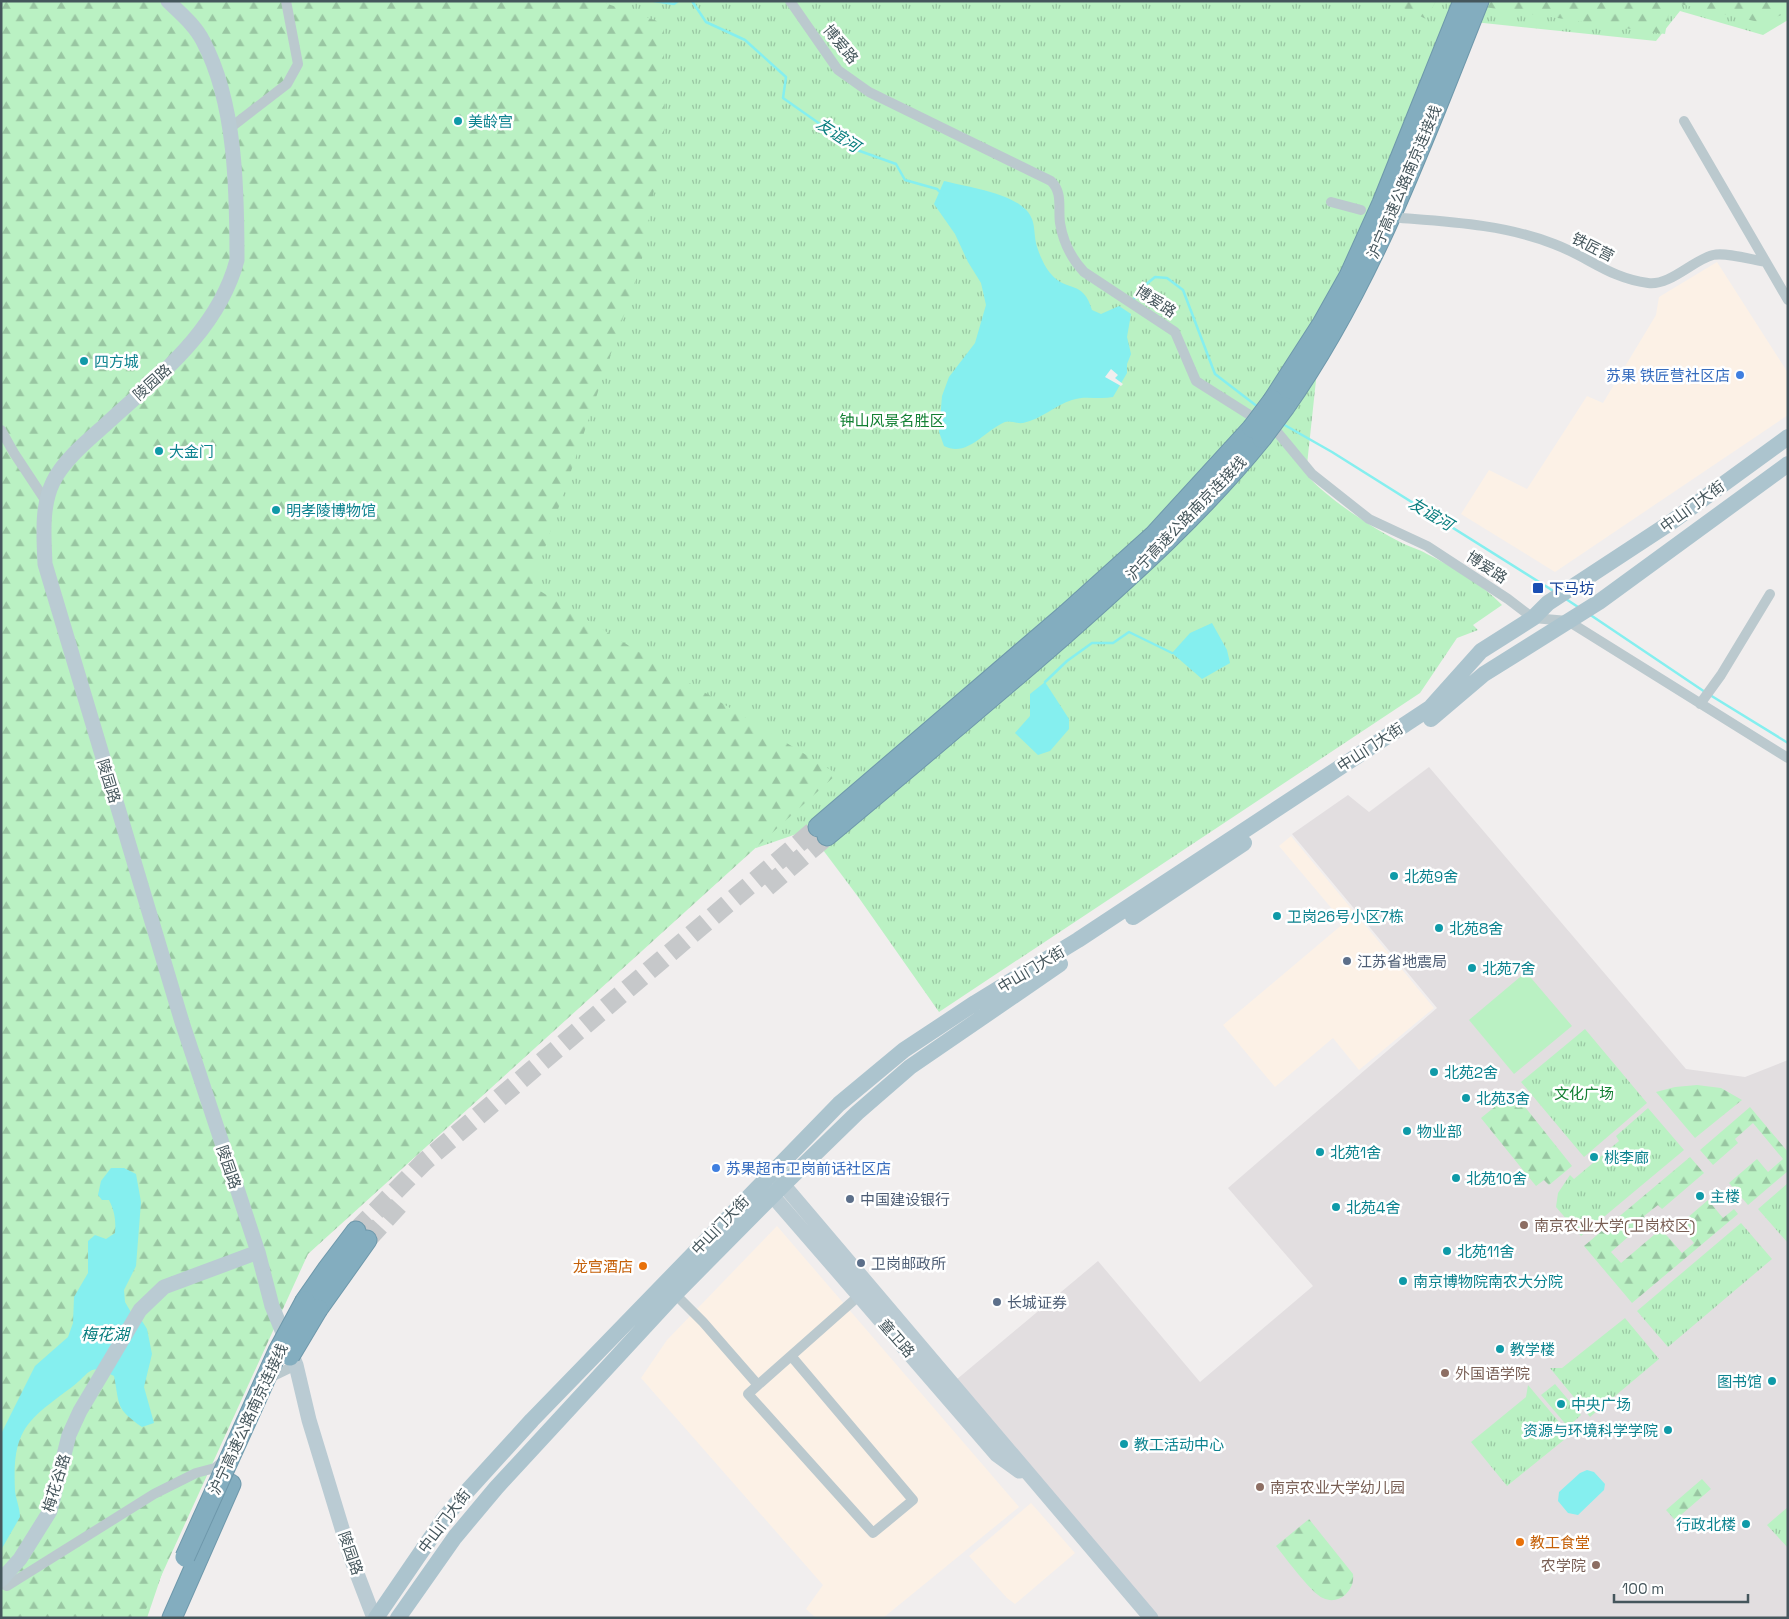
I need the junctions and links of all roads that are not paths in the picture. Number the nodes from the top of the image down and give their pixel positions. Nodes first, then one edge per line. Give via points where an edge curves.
1 (168, 1) edge
2 (286, 1) edge
3 (790, 1) edge
4 (1463, 1) edge
5 (1479, 1) edge
6 (1684, 122) dead end
7 (230, 128) junction
8 (1331, 202) dead end
9 (1361, 210) dead end
10 (1401, 218) dead end
11 (1766, 262) junction
12 (1788, 300) edge
13 (1279, 403) junction
14 (1, 430) edge
15 (1788, 437) edge
16 (1786, 468) edge
17 (47, 503) junction
18 (1770, 594) dead end
19 (1533, 618) junction
20 (1568, 620) junction
21 (1702, 701) junction
22 (1788, 758) edge
23 (822, 832) tunnel mouth
24 (766, 1177) junction
25 (778, 1190) junction
26 (362, 1236) tunnel mouth
27 (258, 1252) junction
28 (865, 1291) junction
29 (675, 1294) junction
30 (312, 1305) junction
31 (792, 1356) junction
32 (296, 1365) junction
33 (758, 1385) junction
34 (1, 1581) edge
35 (158, 1618) edge
36 (172, 1618) edge
37 (375, 1618) edge
38 (398, 1618) edge
39 (1151, 1618) edge

1 - 7 street, 陵园路 via 203,40 219,77
2 - 7 street via 298,64 287,84
3 - 19 street, 博爱路 via 838,70 869,92 1051,181 1060,194 1060,220 1070,254 1084,272 1175,332 1196,381 1278,434 1312,474 1369,519 1427,546
4 - 13 highway, 沪宁高速公路南京连接线 via 1382,203 1349,276
5 - 13 highway, 沪宁高速公路南京连接线 via 1403,189 1364,275 1331,337
6 - 11 street
7 - 17 street, 陵园路 via 236,260 233,276 218,307 179,357 79,448 53,481
8 - 9 street
10 - 11 street, 铁匠营 via 1510,231 1554,244 1622,279 1651,284 1714,255
11 - 12 street
13 - 23 highway, 沪宁高速公路南京连接线, bridge via 1205,504 1123,583 942,740
14 - 17 street
15 - 19 main road, 中山门大街 via 1670,523 1548,603
16 - 20 main road, 中山门大街 via 1599,602
17 - 27 street, 陵园路 via 43,523 45,564 182,1022
18 - 21 street
19 - 20 street
19 - 24 main road, 中山门大街 via 1481,651 1430,708 1078,940 904,1050 839,1104
20 - 21 street
20 - 25 main road, 中山门大街 via 1484,674 1432,718 910,1067
21 - 22 street
24 - 25 street, 童卫路
24 - 37 main road, 中山门大街 via 460,1499
25 - 28 street, 童卫路
25 - 29 main road, 中山门大街
26 - 30 highway, 沪宁高速公路南京连接线 via 328,1268
27 - 32 street, 陵园路 via 272,1306
27 - 34 street, 梅花谷路 via 164,1287 140,1310 69,1435 50,1511 20,1559
28 - 31 street
28 - 39 street, 童卫路 via 1040,1486
29 - 33 street
29 - 38 main road, 中山门大街 via 472,1515
30 - 35 highway, 沪宁高速公路南京连接线, bridge via 278,1351
30 - 36 highway, 沪宁高速公路南京连接线, bridge
31 - 33 street
31 - 33 street via 913,1500 873,1534 748,1394
32 - 34 street via 266,1380 230,1456 215,1468 196,1473 154,1494 7,1586
32 - 37 street, 陵园路 via 348,1549

